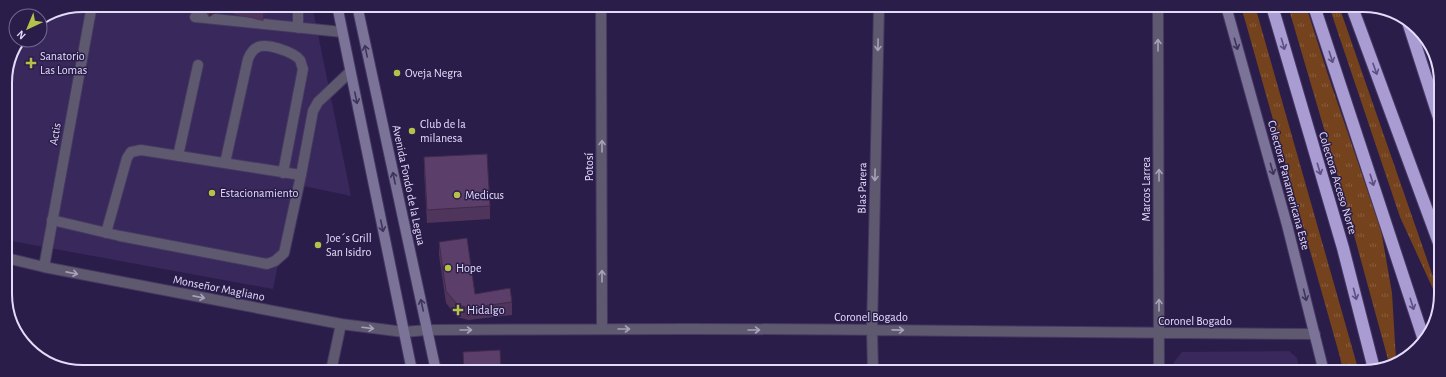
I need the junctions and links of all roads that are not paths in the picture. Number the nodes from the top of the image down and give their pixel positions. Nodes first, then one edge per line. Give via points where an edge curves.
1 (91, 12) edge
2 (298, 12) edge
3 (338, 12) edge
4 (358, 12) edge
5 (601, 12) edge
6 (879, 12) edge
7 (1158, 12) edge
8 (1228, 12) edge
9 (1274, 12) edge
10 (1316, 12) edge
11 (1354, 12) edge
12 (195, 16) dead end
13 (298, 28) junction
14 (1411, 31) edge
15 (342, 32) junction
16 (198, 65) dead end
17 (350, 72) junction
18 (1434, 100) edge
19 (178, 156) junction
20 (225, 163) junction
21 (283, 172) junction
22 (301, 176) junction
23 (52, 220) junction
24 (1434, 227) edge
25 (106, 233) junction
26 (12, 259) edge
27 (44, 267) junction
28 (341, 324) junction
29 (602, 329) junction
30 (427, 330) junction
31 (872, 330) junction
32 (404, 332) junction
33 (1159, 334) junction
34 (1315, 334) junction
35 (1422, 334) edge
36 (1373, 364) edge
37 (332, 365) edge
38 (411, 365) edge
39 (435, 365) edge
40 (873, 365) edge
41 (1159, 365) edge
42 (1322, 365) edge

1 - 23 street, Actis
2 - 13 street
3 - 15 main road
30 -> 4 main road, Avenida Fondo de la Legua
29 -> 5 street, Potosí
6 -> 31 street, Blas Parera
33 -> 7 street, Marcos Larrea
8 -> 34 main road, Colectora Panamericana Este
9 -> 36 highway, Colectora Acceso Norte via 1343,248
10 -> 35 highway
11 -> 24 highway
12 - 13 street
13 - 15 street
14 - 18 highway
15 - 17 main road
16 - 19 street
17 - 22 street via 318,102 313,111
17 -> 32 main road
19 - 20 street
19 - 25 street via 141,150 130,152
20 - 21 street
20 - 21 street via 248,59 258,46 273,46 300,60 303,69
21 - 22 street
22 - 25 street via 284,253 267,264
23 - 25 street
23 - 27 street, Actis
26 - 27 street, Monseñor Magliano
27 -> 28 street, Monseñor Magliano
28 -> 32 street, Monseñor Magliano
28 - 37 street
30 -> 29 street, Coronel Bogado
29 -> 31 street, Coronel Bogado
30 - 32 street, Monseñor Magliano
30 - 39 main road, Avenida Fondo de la Legua
31 -> 33 street, Coronel Bogado
31 - 40 street, Blas Parera
32 - 38 main road
33 - 34 street, Coronel Bogado
33 - 41 street, Marcos Larrea
34 - 42 main road, Colectora Panamericana Este

